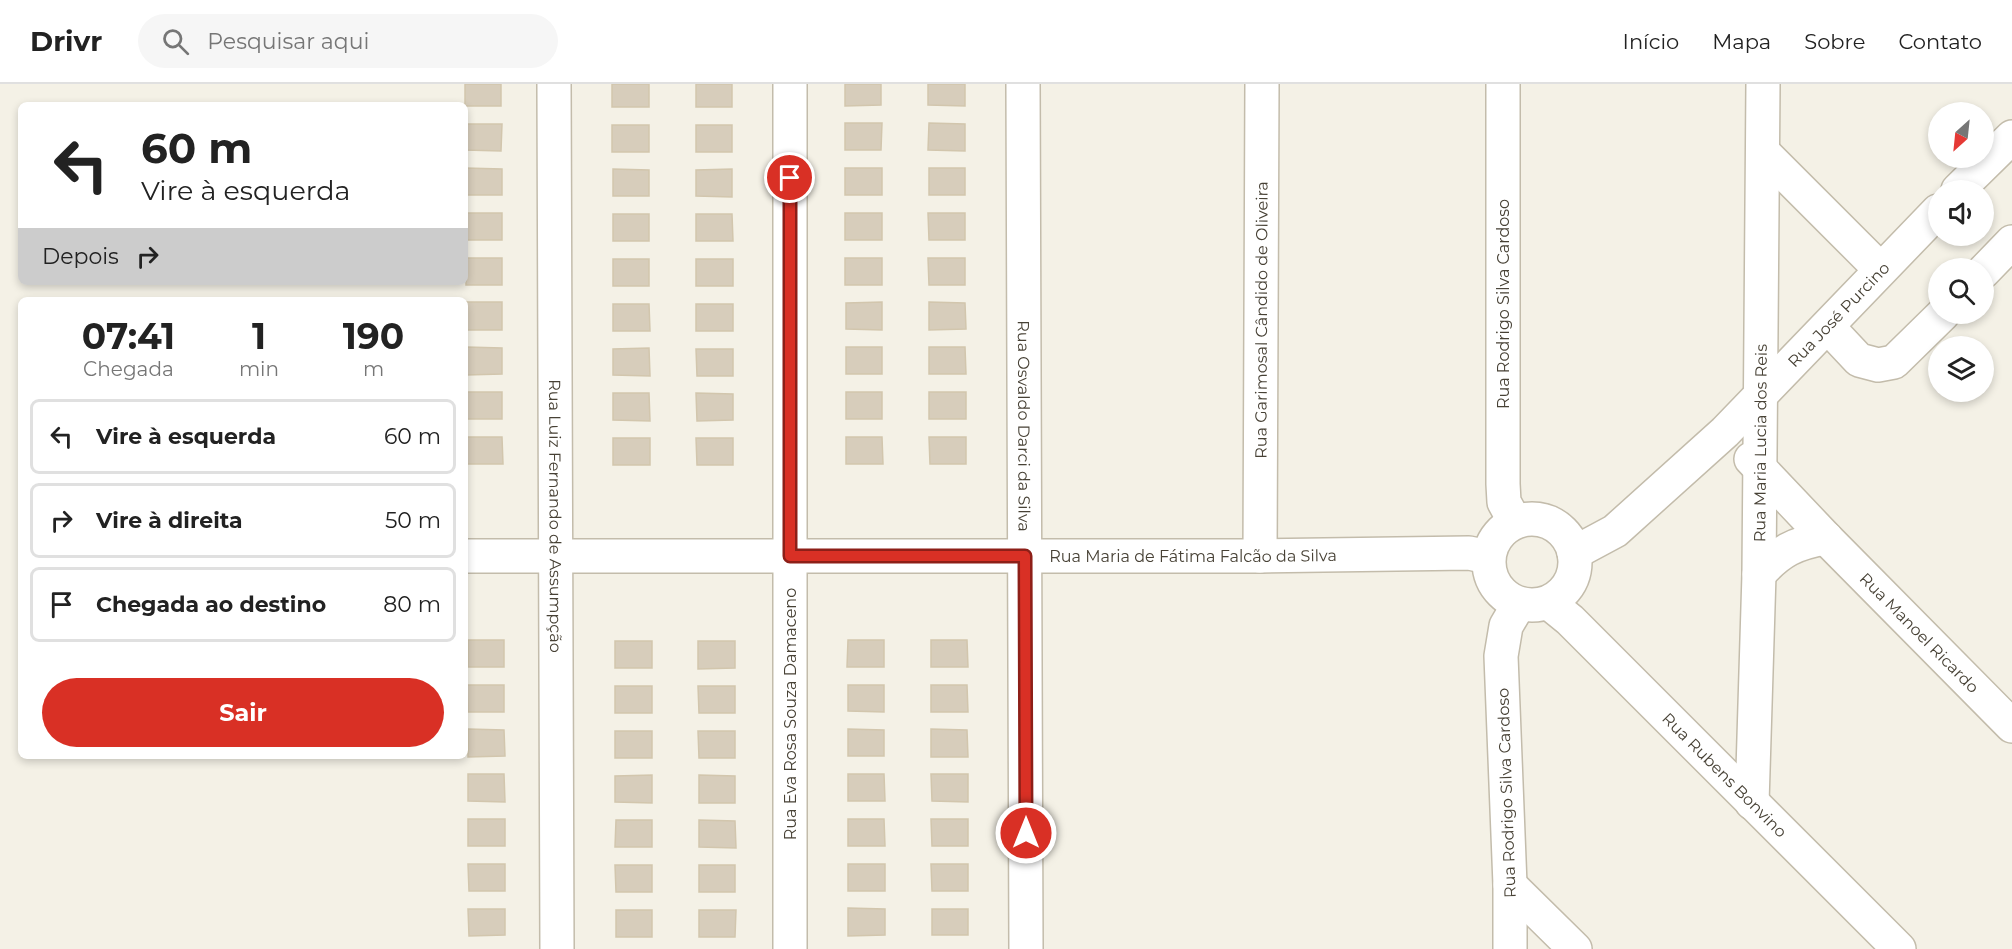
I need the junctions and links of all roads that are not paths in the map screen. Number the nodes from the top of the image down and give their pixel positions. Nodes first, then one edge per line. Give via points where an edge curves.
1 (554, 84) edge
2 (790, 84) edge
3 (1023, 84) edge
4 (1262, 84) edge
5 (1503, 84) edge
6 (1763, 84) edge
7 (2012, 137) edge
8 (1762, 152) junction
9 (1968, 180) edge
10 (1928, 221) edge
11 (2012, 242) edge
12 (1994, 261) edge
13 (1880, 269) junction
14 (1932, 324) edge
15 (1828, 327) junction
16 (1759, 398) junction
17 (1725, 432) junction
18 (1759, 467) junction
19 (1515, 522) junction
20 (1826, 538) junction
21 (1574, 553) junction
22 (468, 556) edge
23 (556, 556) junction
24 (790, 556) junction
25 (1025, 556) junction
26 (1260, 556) junction
27 (1488, 557) junction
28 (1759, 574) junction
29 (1534, 603) junction
30 (2012, 726) edge
31 (1752, 802) junction
32 (1510, 885) junction
33 (557, 949) edge
34 (790, 949) edge
35 (1026, 949) edge
36 (1510, 949) edge
37 (1575, 949) edge
38 (1899, 949) edge

1 - 23 street, Rua Luiz Fernando de Assumpção
2 - 24 street, Rua Eva Rosa Souza Damaceno
3 - 25 street, Rua Osvaldo Darci da Silva
4 - 26 street, Rua Garimosal Cândido de Oliveira
5 - 19 street, Rua Rodrigo Silva Cardoso via 1503,484 1504,502
6 - 8 street, Rua Maria Lucia dos Reis
7 - 9 street
8 - 13 street
8 - 16 street, Rua Maria Lucia dos Reis
10 - 13 street, Rua José Purcino
11 - 12 street
13 - 15 street, Rua José Purcino
14 - 15 street via 1893,362 1878,365 1859,360
15 - 16 street, Rua José Purcino
16 - 17 street, Rua José Purcino
16 - 18 street, Rua Maria Lucia dos Reis
17 - 18 street, Rua Manoel Ricardo
17 - 21 street, Rua José Purcino via 1615,531
18 - 20 street, Rua Manoel Ricardo
18 - 28 street, Rua Maria Lucia dos Reis
19 - 21 street via 1545,520 1558,527
19 - 27 street via 1492,542
20 - 28 street via 1788,548
20 - 30 street, Rua Manoel Ricardo
21 - 29 street via 1571,582 1562,595
22 - 23 street, Rua Maria de Fátima Falcão da Silva
23 - 24 street, Rua Maria de Fátima Falcão da Silva
23 - 33 street, Rua Luiz Fernando de Assumpção
24 - 25 street, Rua Maria de Fátima Falcão da Silva
24 - 34 street, Rua Eva Rosa Souza Damaceno
25 - 26 street, Rua Maria de Fátima Falcão da Silva
25 - 35 street, Rua Osvaldo Darci da Silva
26 - 27 street, Rua Maria de Fátima Falcão da Silva via 1469,553
27 - 29 street via 1494,586 1505,597
28 - 31 street, Rua Maria Lucia dos Reis
29 - 31 street, Rua Rubens Bonvino via 1570,620
29 - 32 street, Rua Rodrigo Silva Cardoso via 1506,626 1501,656
31 - 38 street, Rua Rubens Bonvino
32 - 36 street, Rua Rodrigo Silva Cardoso
32 - 37 street

